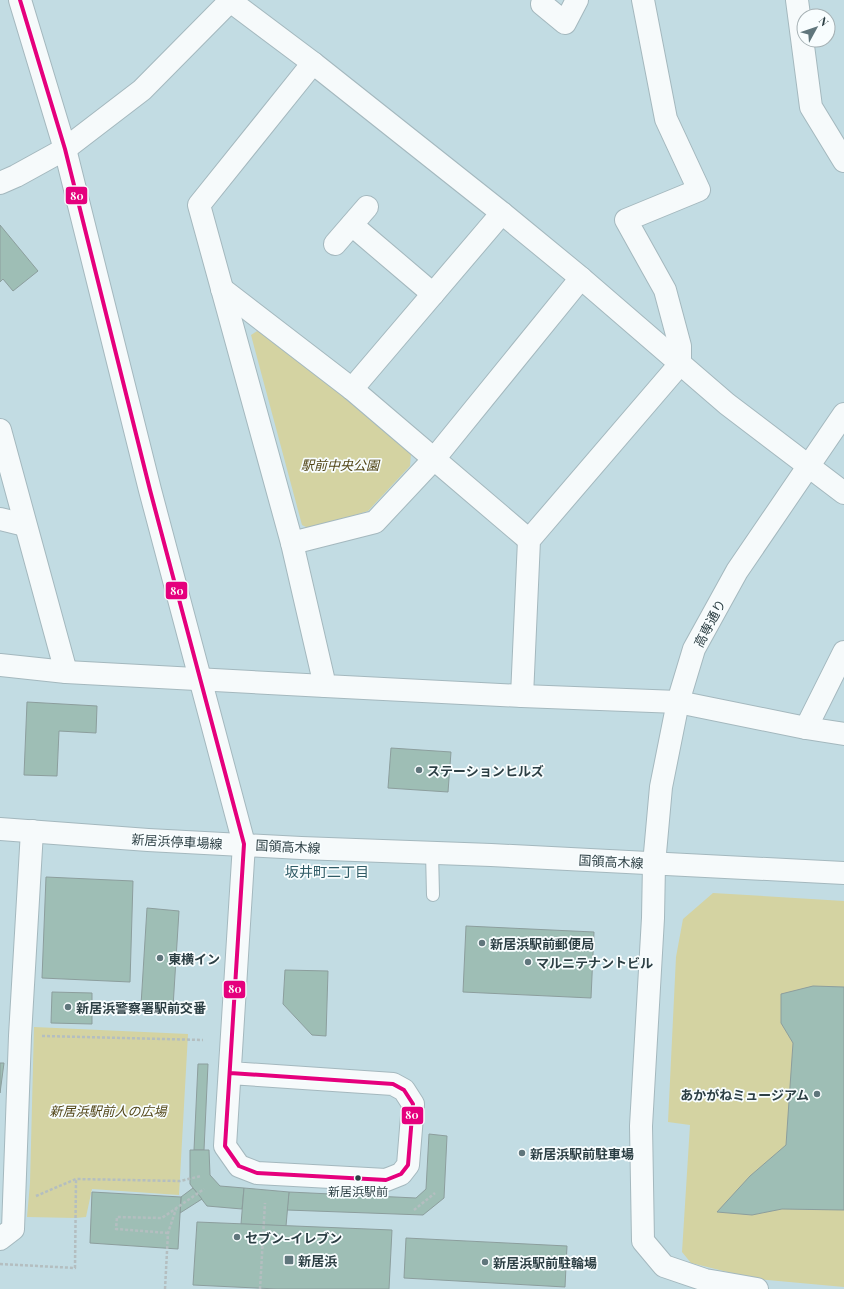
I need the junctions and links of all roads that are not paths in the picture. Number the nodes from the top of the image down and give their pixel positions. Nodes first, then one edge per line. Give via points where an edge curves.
1 (20, 0) edge
2 (230, 0) edge
3 (577, 0) edge
4 (643, 0) edge
5 (797, 0) edge
6 (542, 4) dead end
7 (313, 63) junction
8 (65, 149) junction
9 (844, 161) edge
10 (0, 183) edge
11 (367, 207) dead end
12 (502, 213) junction
13 (352, 225) junction
14 (335, 244) dead end
15 (581, 278) junction
16 (222, 289) junction
17 (433, 294) junction
18 (680, 364) junction
19 (352, 389) junction
20 (844, 414) edge
21 (0, 430) edge
22 (434, 459) junction
23 (808, 466) junction
24 (844, 493) edge
25 (0, 519) edge
26 (25, 525) junction
27 (529, 540) junction
28 (292, 543) junction
29 (844, 652) edge
30 (0, 665) edge
31 (66, 672) junction
32 (200, 679) junction
33 (325, 686) junction
34 (522, 696) junction
35 (678, 702) junction
36 (806, 728) junction
37 (844, 734) edge
38 (0, 829) edge
39 (32, 831) junction
40 (244, 844) junction
41 (432, 852) junction
42 (654, 864) junction
43 (844, 873) edge
44 (433, 895) dead end
45 (230, 1073) junction
46 (0, 1239) edge
47 (757, 1289) edge

1 - 8 street, 国領高木線
2 - 7 street
2 - 8 street via 142,90
3 - 6 street via 565,23
4 - 18 street via 666,119 699,190 626,220 665,290 680,346
5 - 9 street via 811,106
7 - 12 street
7 - 16 street via 199,205
8 - 10 street
8 - 32 street, 国領高木線
11 - 13 street
12 - 15 street
12 - 17 street
13 - 14 street
13 - 17 street
15 - 18 street
15 - 22 street
16 - 19 street
16 - 28 street
17 - 19 street
18 - 23 street
18 - 27 street
19 - 22 street
20 - 23 street, 高専通り
21 - 26 street
22 - 27 street
22 - 28 street via 376,522
23 - 24 street
23 - 35 street, 高専通り via 738,571 694,649
25 - 26 street
26 - 31 street
27 - 34 street
28 - 33 street
29 - 36 street
30 - 31 street
31 - 32 street
32 - 33 street
32 - 40 street, 国領高木線
33 - 34 street
34 - 35 street
35 - 36 street
35 - 42 street, 高専通り via 661,787
36 - 37 street
38 - 39 street, 新居浜停車場線
39 - 40 street, 新居浜停車場線
39 - 46 street via 20,1036 13,1229
40 - 41 street, 国領高木線
40 - 45 street
41 - 42 street, 国領高木線
41 - 44 lane
42 - 43 street, 国領高木線
42 - 47 street, 高専通り via 641,1126 643,1241 664,1266 705,1280
45 - 45 street via 393,1084 404,1090 413,1104 408,1164 401,1174 386,1180 256,1173 239,1166 225,1146

